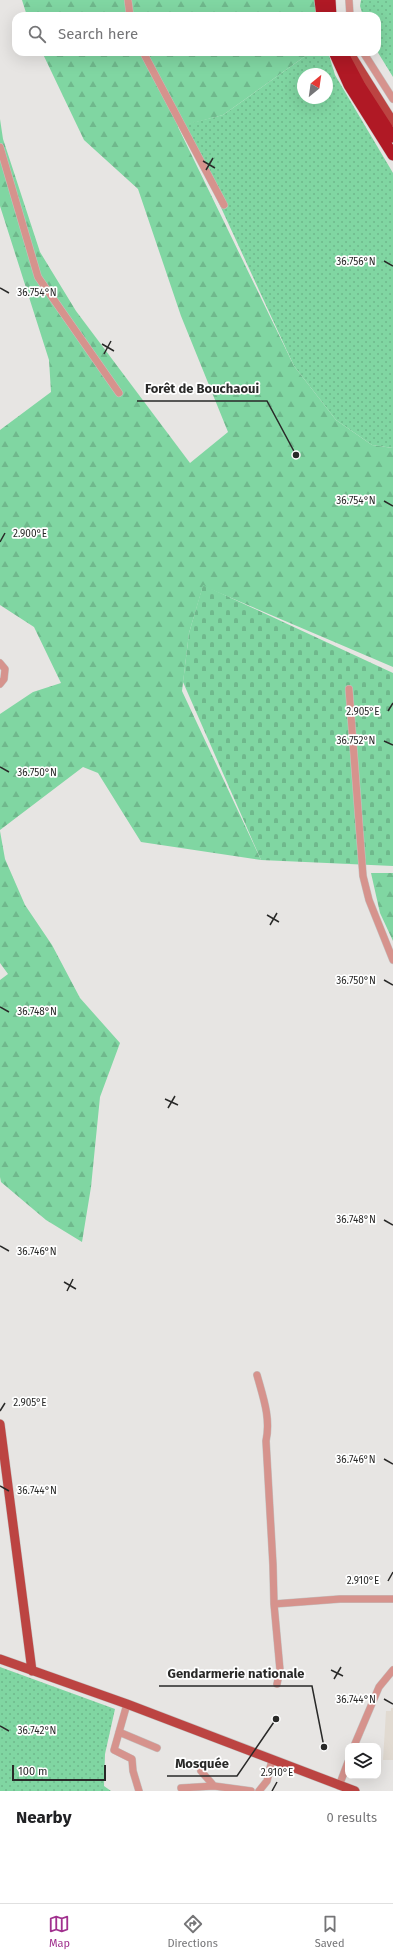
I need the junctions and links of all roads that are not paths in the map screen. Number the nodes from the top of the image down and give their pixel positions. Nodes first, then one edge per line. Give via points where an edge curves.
1 (128, 0) edge
2 (320, 0) edge
3 (349, 0) edge
4 (329, 11) edge
5 (130, 12) edge
6 (350, 12) edge
7 (145, 56) edge
8 (338, 56) edge
9 (338, 56) edge
10 (338, 56) edge
11 (352, 56) edge
12 (366, 56) edge
13 (393, 100) edge
14 (393, 122) edge
15 (393, 137) edge
16 (393, 146) edge
17 (0, 147) edge
18 (393, 155) edge
19 (224, 205) dead end
20 (119, 394) dead end
21 (0, 663) edge
22 (0, 684) edge
23 (349, 689) dead end
24 (393, 960) edge
25 (257, 1375) dead end
26 (0, 1424) edge
27 (393, 1598) edge
28 (274, 1604) junction
29 (0, 1659) edge
30 (393, 1670) edge
31 (32, 1671) junction
32 (277, 1684) dead end
33 (127, 1704) junction
34 (119, 1732) junction
35 (355, 1743) edge
36 (157, 1748) dead end
37 (272, 1760) junction
38 (201, 1771) dead end
39 (345, 1778) edge
40 (214, 1786) junction
41 (182, 1788) dead end
42 (343, 1788) edge
43 (139, 1791) edge
44 (251, 1791) edge
45 (259, 1791) edge
46 (355, 1791) edge

1 - 5 street
2 - 4 highway
3 - 6 street
7 - 19 street
8 - 15 highway
9 - 16 main road
10 - 18 highway via 349,85
11 - 14 main road
12 - 13 street
17 - 20 street via 38,277
21 - 22 street via 5,669 4,679
23 - 24 street via 363,876 369,900
25 - 28 street via 267,1410 269,1428 266,1441
26 - 31 main road
27 - 28 street
28 - 32 street via 280,1670
29 - 31 main road
30 - 35 street via 379,1687
31 - 33 main road
33 - 34 street
33 - 37 main road
34 - 36 street
34 - 43 street via 114,1750 132,1759
37 - 42 main road
37 - 45 street via 266,1781
38 - 40 street
39 - 42 street
40 - 41 street
40 - 44 street
42 - 46 main road

